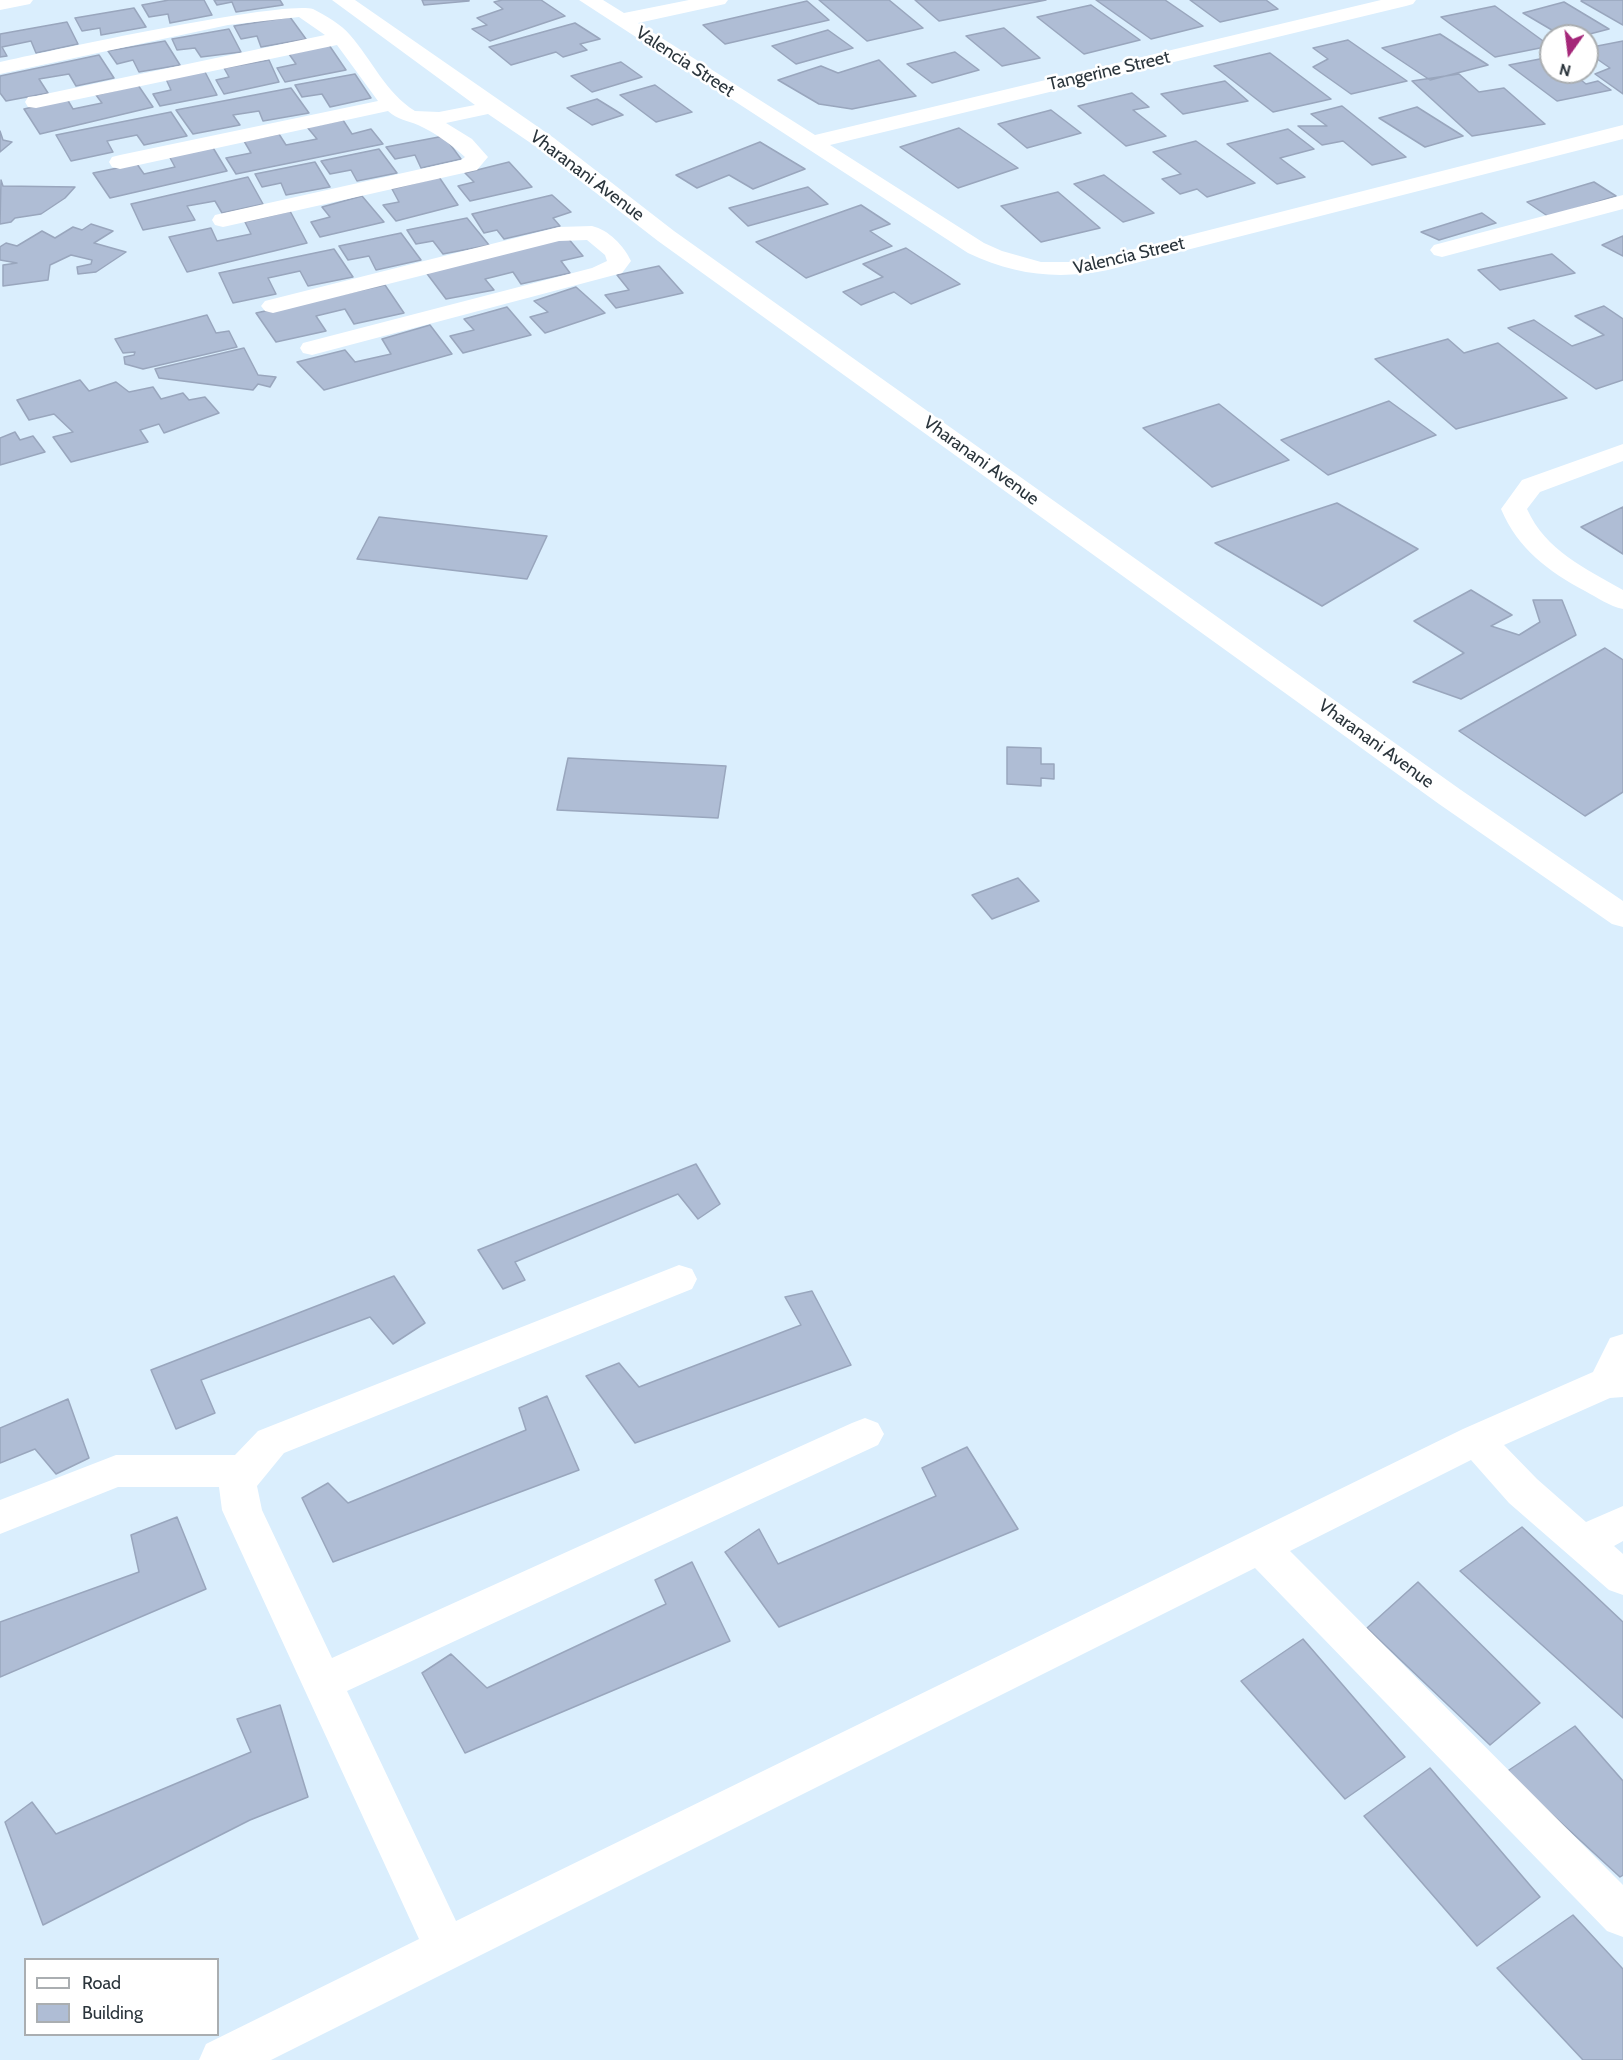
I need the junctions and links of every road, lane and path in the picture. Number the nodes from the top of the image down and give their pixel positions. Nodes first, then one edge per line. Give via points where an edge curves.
1 (23, 0) edge
2 (342, 0) edge
3 (589, 0) edge
4 (718, 0) edge
5 (1406, 0) edge
6 (0, 4) edge
7 (621, 20) junction
8 (342, 38) junction
9 (0, 68) edge
10 (36, 102) dead end
11 (392, 104) junction
12 (492, 107) junction
13 (420, 117) junction
14 (1623, 132) edge
15 (811, 142) junction
16 (120, 162) dead end
17 (1623, 202) edge
18 (222, 220) dead end
19 (666, 236) junction
20 (1442, 250) dead end
21 (615, 252) junction
22 (273, 306) dead end
23 (312, 348) dead end
24 (1623, 452) edge
25 (1623, 601) edge
26 (1623, 916) edge
27 (679, 1279) dead end
28 (1617, 1371) edge
29 (865, 1434) dead end
30 (1476, 1440) junction
31 (244, 1471) junction
32 (0, 1517) edge
33 (1623, 1523) edge
34 (1582, 1542) junction
35 (1259, 1546) junction
36 (1623, 1578) edge
37 (323, 1682) junction
38 (1623, 1916) edge
39 (447, 1951) junction
40 (222, 2060) edge

1 - 6 street
2 - 12 street, Vharanani Avenue
3 - 7 street, Valencia Street
4 - 7 street
5 - 15 street, Tangerine Street
7 - 15 street, Valencia Street
8 - 9 street via 304,12 291,10 228,19
8 - 10 street
8 - 11 street
11 - 13 street via 404,114
11 - 16 street
12 - 13 street
12 - 19 street, Vharanani Avenue via 546,143
13 - 18 street via 464,144 477,157 468,165
14 - 15 street, Valencia Street via 1108,263 1055,271 1015,265 976,248
17 - 20 street
19 - 21 street
19 - 26 street, Vharanani Avenue via 1450,797
21 - 22 street via 592,233 559,234
21 - 23 street via 618,265 608,270
24 - 25 street via 1531,486 1514,508 1520,526 1536,547
27 - 31 street via 271,1442
28 - 30 street
29 - 37 street
30 - 34 street via 1523,1491
30 - 35 street
31 - 32 street via 116,1471
31 - 37 street via 238,1486 242,1510
33 - 34 street
34 - 36 street
35 - 38 street
35 - 39 street
37 - 39 street
39 - 40 street

